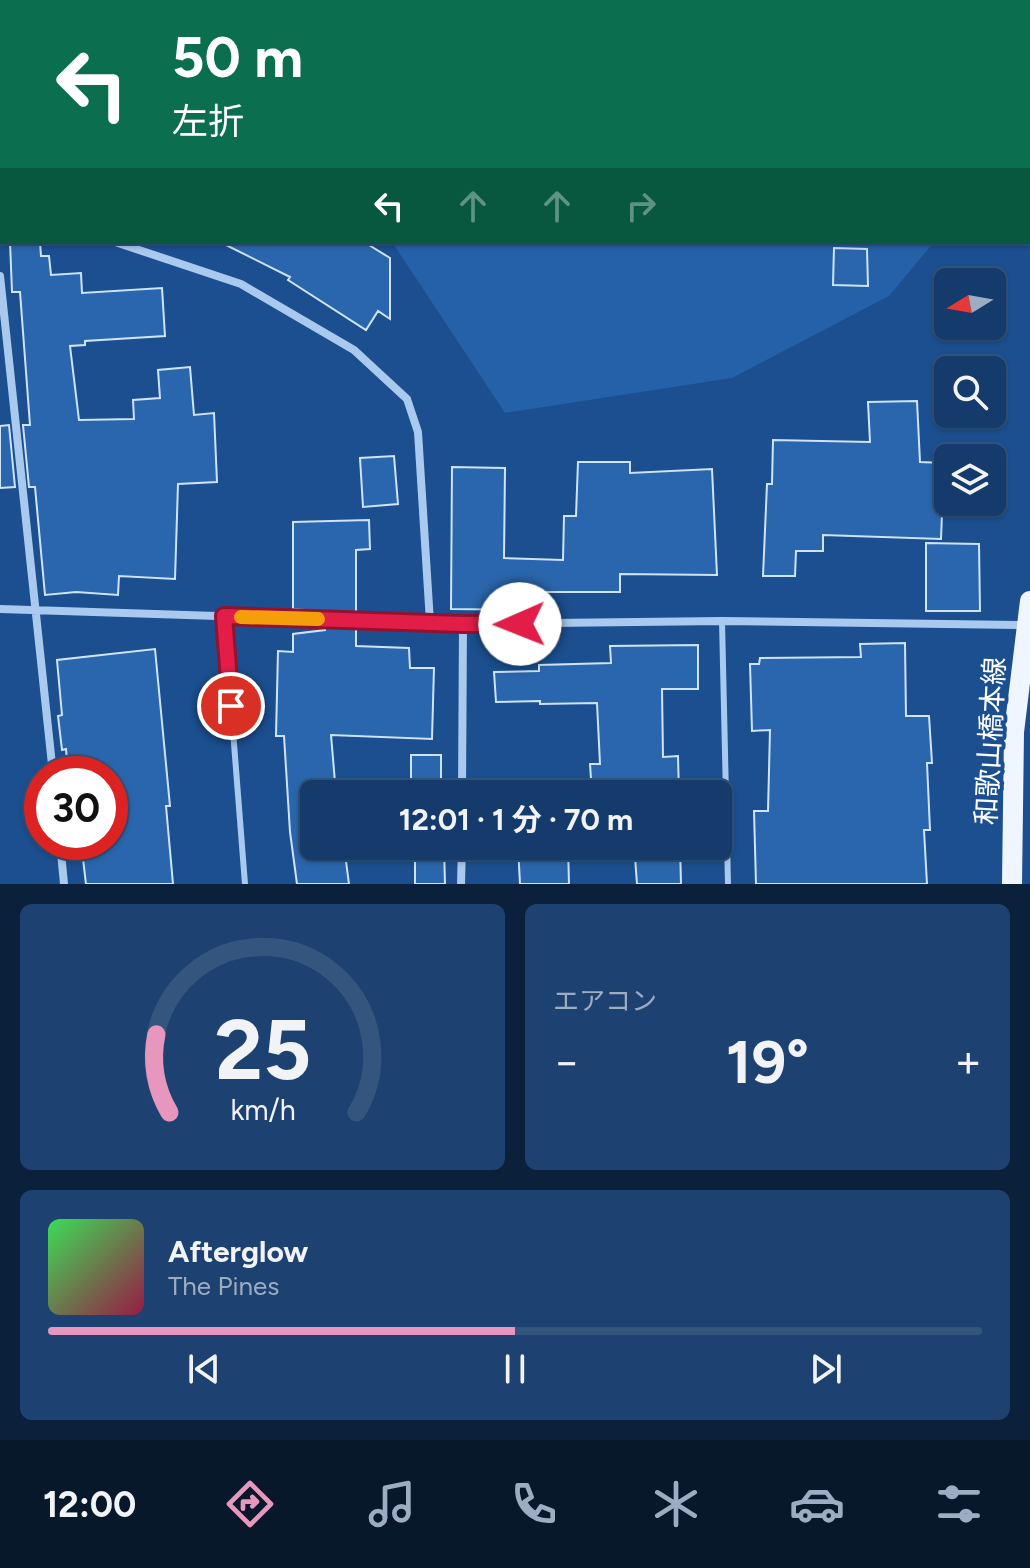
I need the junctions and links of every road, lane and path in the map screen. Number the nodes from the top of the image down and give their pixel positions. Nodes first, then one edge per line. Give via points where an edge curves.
1 (121, 244) edge
2 (0, 276) edge
3 (1030, 601) edge
4 (0, 609) edge
5 (36, 611) junction
6 (224, 616) junction
7 (722, 621) junction
8 (430, 622) junction
9 (463, 624) junction
10 (1028, 625) edge
11 (51, 756) edge
12 (462, 780) edge
13 (62, 860) edge
14 (462, 860) edge
15 (64, 884) edge
16 (245, 884) edge
17 (461, 884) edge
18 (728, 884) edge
19 (1012, 884) edge

1 - 8 street via 241,284 354,350 407,399 418,432
2 - 5 street
3 - 10 main road, 和歌山橋本線
4 - 5 street
5 - 6 street
5 - 11 street
6 - 8 street
6 - 16 lane
7 - 9 street
7 - 10 street
7 - 18 lane
8 - 9 street
9 - 12 street
10 - 19 main road, 和歌山橋本線 via 1014,732
13 - 15 street
14 - 17 street

